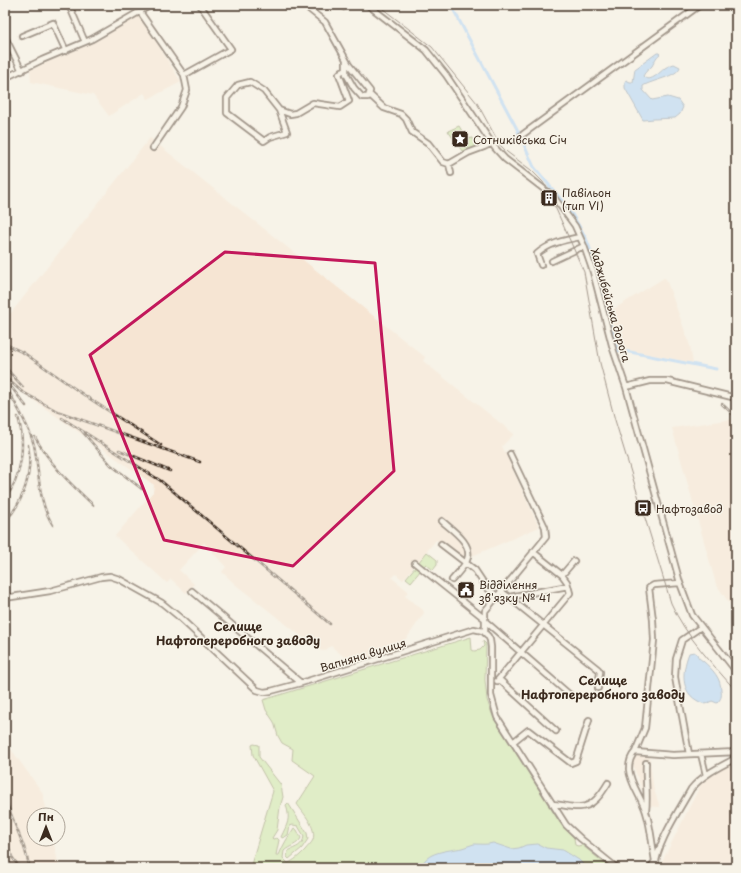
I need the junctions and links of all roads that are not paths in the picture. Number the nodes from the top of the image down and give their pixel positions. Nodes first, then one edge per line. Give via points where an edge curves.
1 (69, 5) edge
2 (151, 5) edge
3 (200, 5) edge
4 (304, 5) edge
5 (368, 5) edge
6 (700, 5) edge
7 (140, 12) junction
8 (22, 36) dead end
9 (5, 37) edge
10 (85, 42) junction
11 (66, 51) junction
12 (346, 60) junction
13 (22, 70) junction
14 (346, 70) junction
15 (184, 75) junction
16 (5, 78) edge
17 (369, 94) junction
18 (279, 110) junction
19 (522, 135) dead end
20 (492, 143) junction
21 (153, 148) dead end
22 (449, 164) junction
23 (451, 173) dead end
24 (580, 237) junction
25 (584, 246) junction
26 (552, 262) dead end
27 (541, 265) dead end
28 (626, 387) junction
29 (736, 398) edge
30 (510, 454) dead end
31 (442, 521) dead end
32 (441, 544) dead end
33 (533, 552) junction
34 (574, 561) dead end
35 (466, 562) junction
36 (415, 563) dead end
37 (562, 575) junction
38 (452, 580) dead end
39 (680, 583) junction
40 (568, 586) junction
41 (192, 591) dead end
42 (501, 591) junction
43 (496, 597) junction
44 (509, 597) junction
45 (5, 598) edge
46 (485, 620) junction
47 (543, 625) junction
48 (701, 627) junction
49 (485, 633) junction
50 (521, 652) junction
51 (736, 671) edge
52 (491, 681) junction
53 (497, 681) junction
54 (301, 683) junction
55 (598, 688) dead end
56 (570, 695) dead end
57 (589, 720) dead end
58 (556, 731) dead end
59 (513, 742) junction
60 (635, 752) junction
61 (736, 752) edge
62 (689, 754) junction
63 (701, 754) junction
64 (736, 758) edge
65 (646, 763) dead end
66 (706, 775) junction
67 (608, 783) dead end
68 (552, 804) junction
69 (646, 812) junction
70 (655, 861) junction
71 (617, 868) edge
72 (650, 868) edge
73 (656, 868) edge

1 - 10 street
2 - 7 street
3 - 15 street via 231,49
4 - 12 street via 324,22
5 - 20 street, Хаджибейська дорога via 426,50
6 - 19 street
7 - 10 street
7 - 15 street
8 - 11 street via 53,23
9 - 13 street
10 - 11 street
11 - 13 street
12 - 14 street
12 - 17 street via 370,91
13 - 16 street
14 - 17 street via 354,88 362,97 368,97
14 - 18 street via 339,74 349,101 340,107 313,103 296,113 290,114
15 - 21 street via 187,90 181,108
17 - 22 street via 384,108 401,114 412,132 428,143 443,162
18 - 18 street via 264,91 250,82 238,85 227,98 227,113 264,141 287,132
20 - 22 street
20 - 24 street, Хаджибейська дорога via 506,159 553,196
22 - 23 street
24 - 25 street, Хаджибейська дорога
24 - 27 street via 541,250 537,254
25 - 26 street
25 - 28 street, Хаджибейська дорога via 594,272 613,349
28 - 29 street via 646,381 667,381
28 - 39 street, Хаджибейська дорога
30 - 33 street via 545,527 546,537
31 - 35 street via 466,544
32 - 35 street
33 - 37 street
33 - 42 street
34 - 37 street
35 - 38 street
35 - 43 street via 476,570
36 - 46 street
37 - 40 street
39 - 48 street, Хаджибейська дорога via 689,610
39 - 60 street via 654,584 649,588 654,640 645,728
40 - 44 street
40 - 47 street via 570,593
41 - 54 street
42 - 43 street
42 - 44 street
43 - 44 street
43 - 46 street via 485,611
44 - 47 street
45 - 54 street, Вапняна вулиця via 50,591 102,577 114,577 162,603 257,690 264,692
46 - 49 street
46 - 50 street
47 - 50 street
47 - 55 street via 598,669
48 - 51 street, Хаджибейська дорога
48 - 62 street via 682,640 676,659 675,677
49 - 52 street via 491,647
49 - 54 street, Вапняна вулиця via 474,629
50 - 53 street
50 - 56 street
52 - 53 street
52 - 59 street via 491,695 497,717
53 - 58 street via 501,681
57 - 59 street via 576,761 571,763 528,730
59 - 68 street
60 - 62 street
60 - 69 street via 632,754 629,769
61 - 63 street
62 - 63 street
63 - 66 street
64 - 66 street
65 - 69 street
66 - 70 street via 691,789
67 - 68 street via 592,803 582,807
68 - 71 street via 574,833
69 - 70 street
70 - 72 street
70 - 73 street

